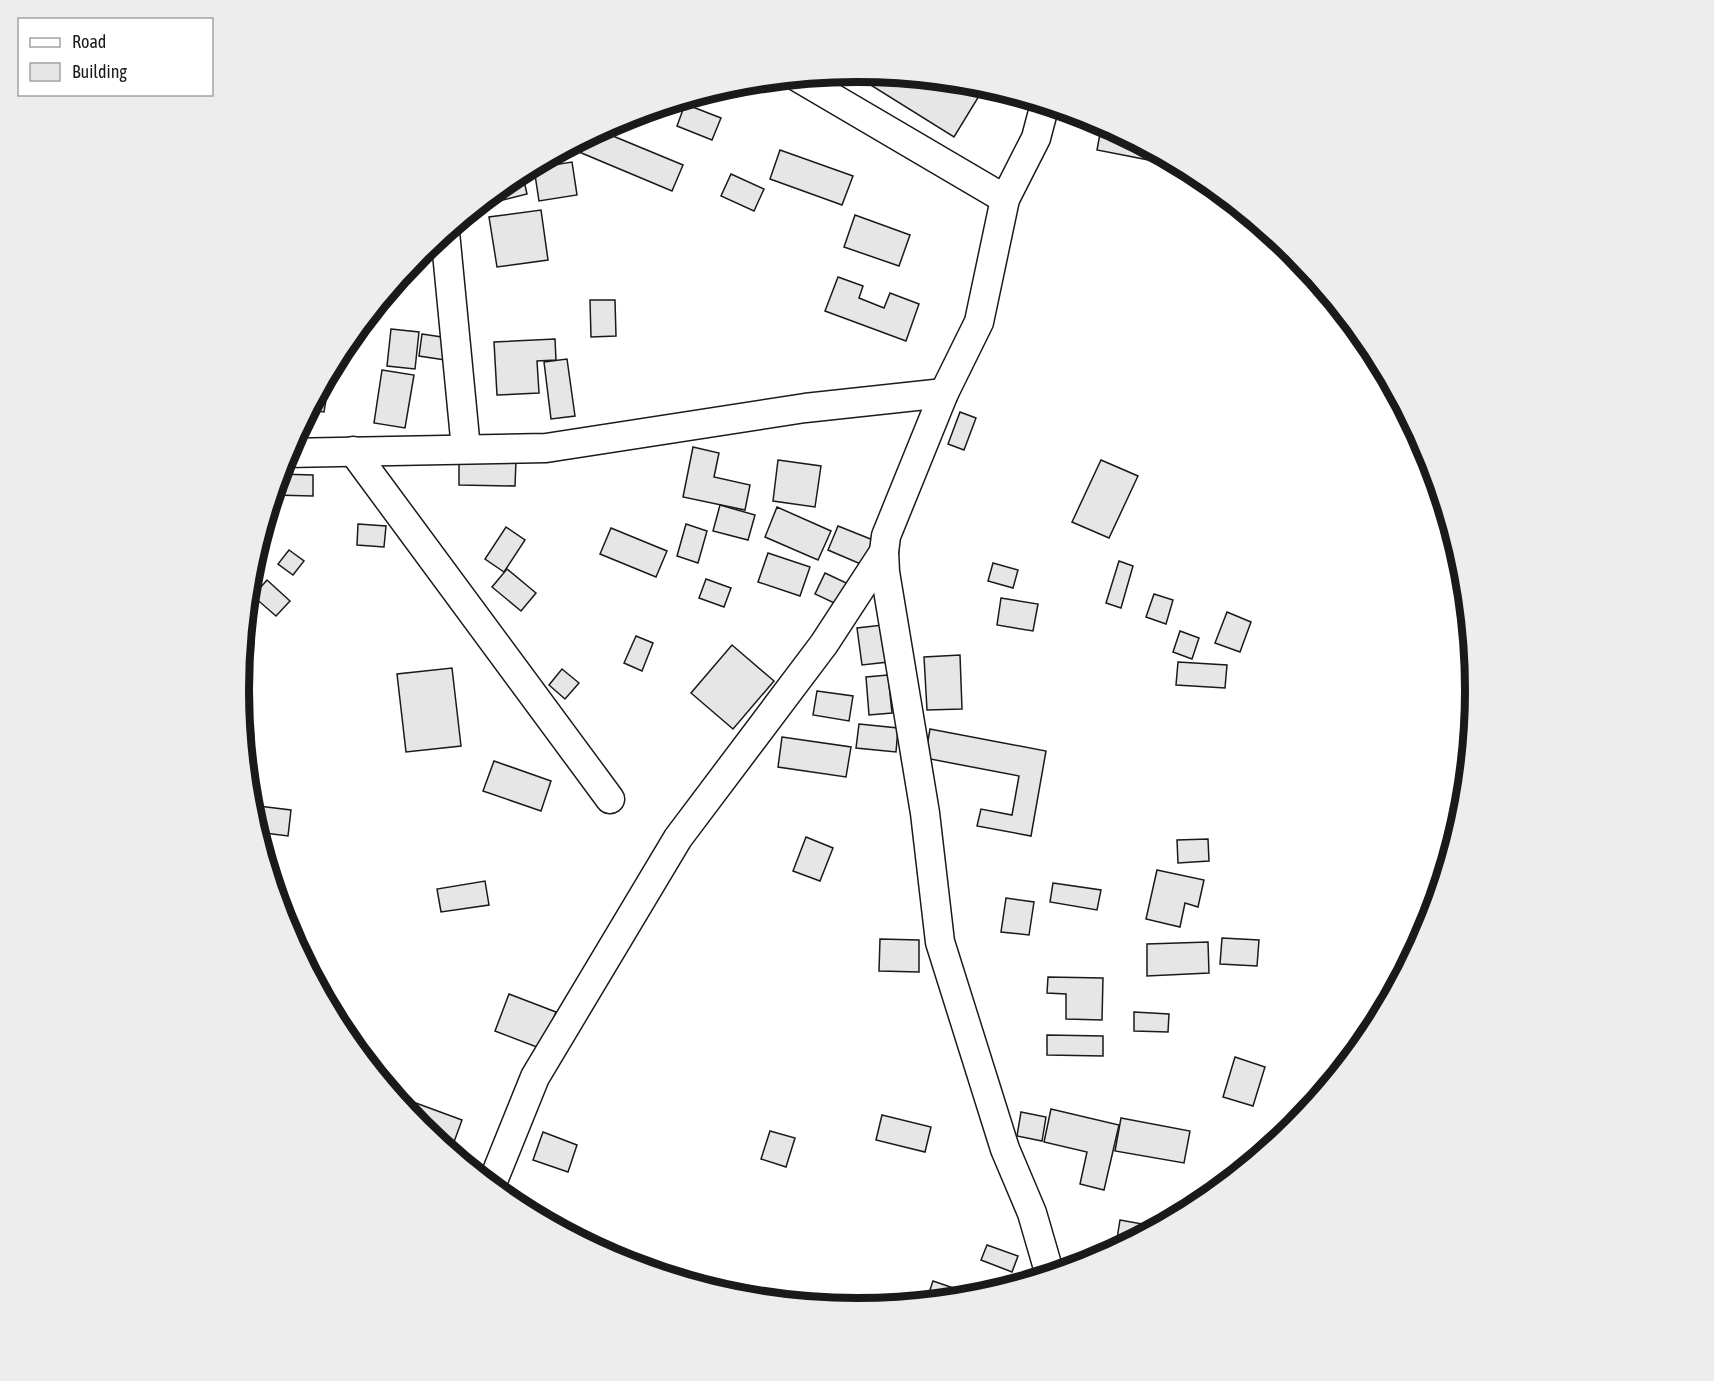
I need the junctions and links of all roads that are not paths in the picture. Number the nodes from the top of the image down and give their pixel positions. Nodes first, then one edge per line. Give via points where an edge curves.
1 (810, 85) edge
2 (1044, 112) edge
3 (1005, 198) junction
4 (446, 243) edge
5 (944, 393) junction
6 (466, 449) junction
7 (353, 451) junction
8 (298, 453) edge
9 (884, 552) junction
10 (610, 799) dead end
11 (494, 1178) edge
12 (1048, 1267) edge

1 - 3 street
2 - 3 street via 1036,138
3 - 5 street via 979,322
4 - 6 street
5 - 6 street via 805,408 546,448
5 - 9 street via 886,536
6 - 7 street
7 - 8 street
7 - 10 street
9 - 11 street via 824,644 678,838 536,1077
9 - 12 street via 925,813 940,942 1005,1149 1032,1213

